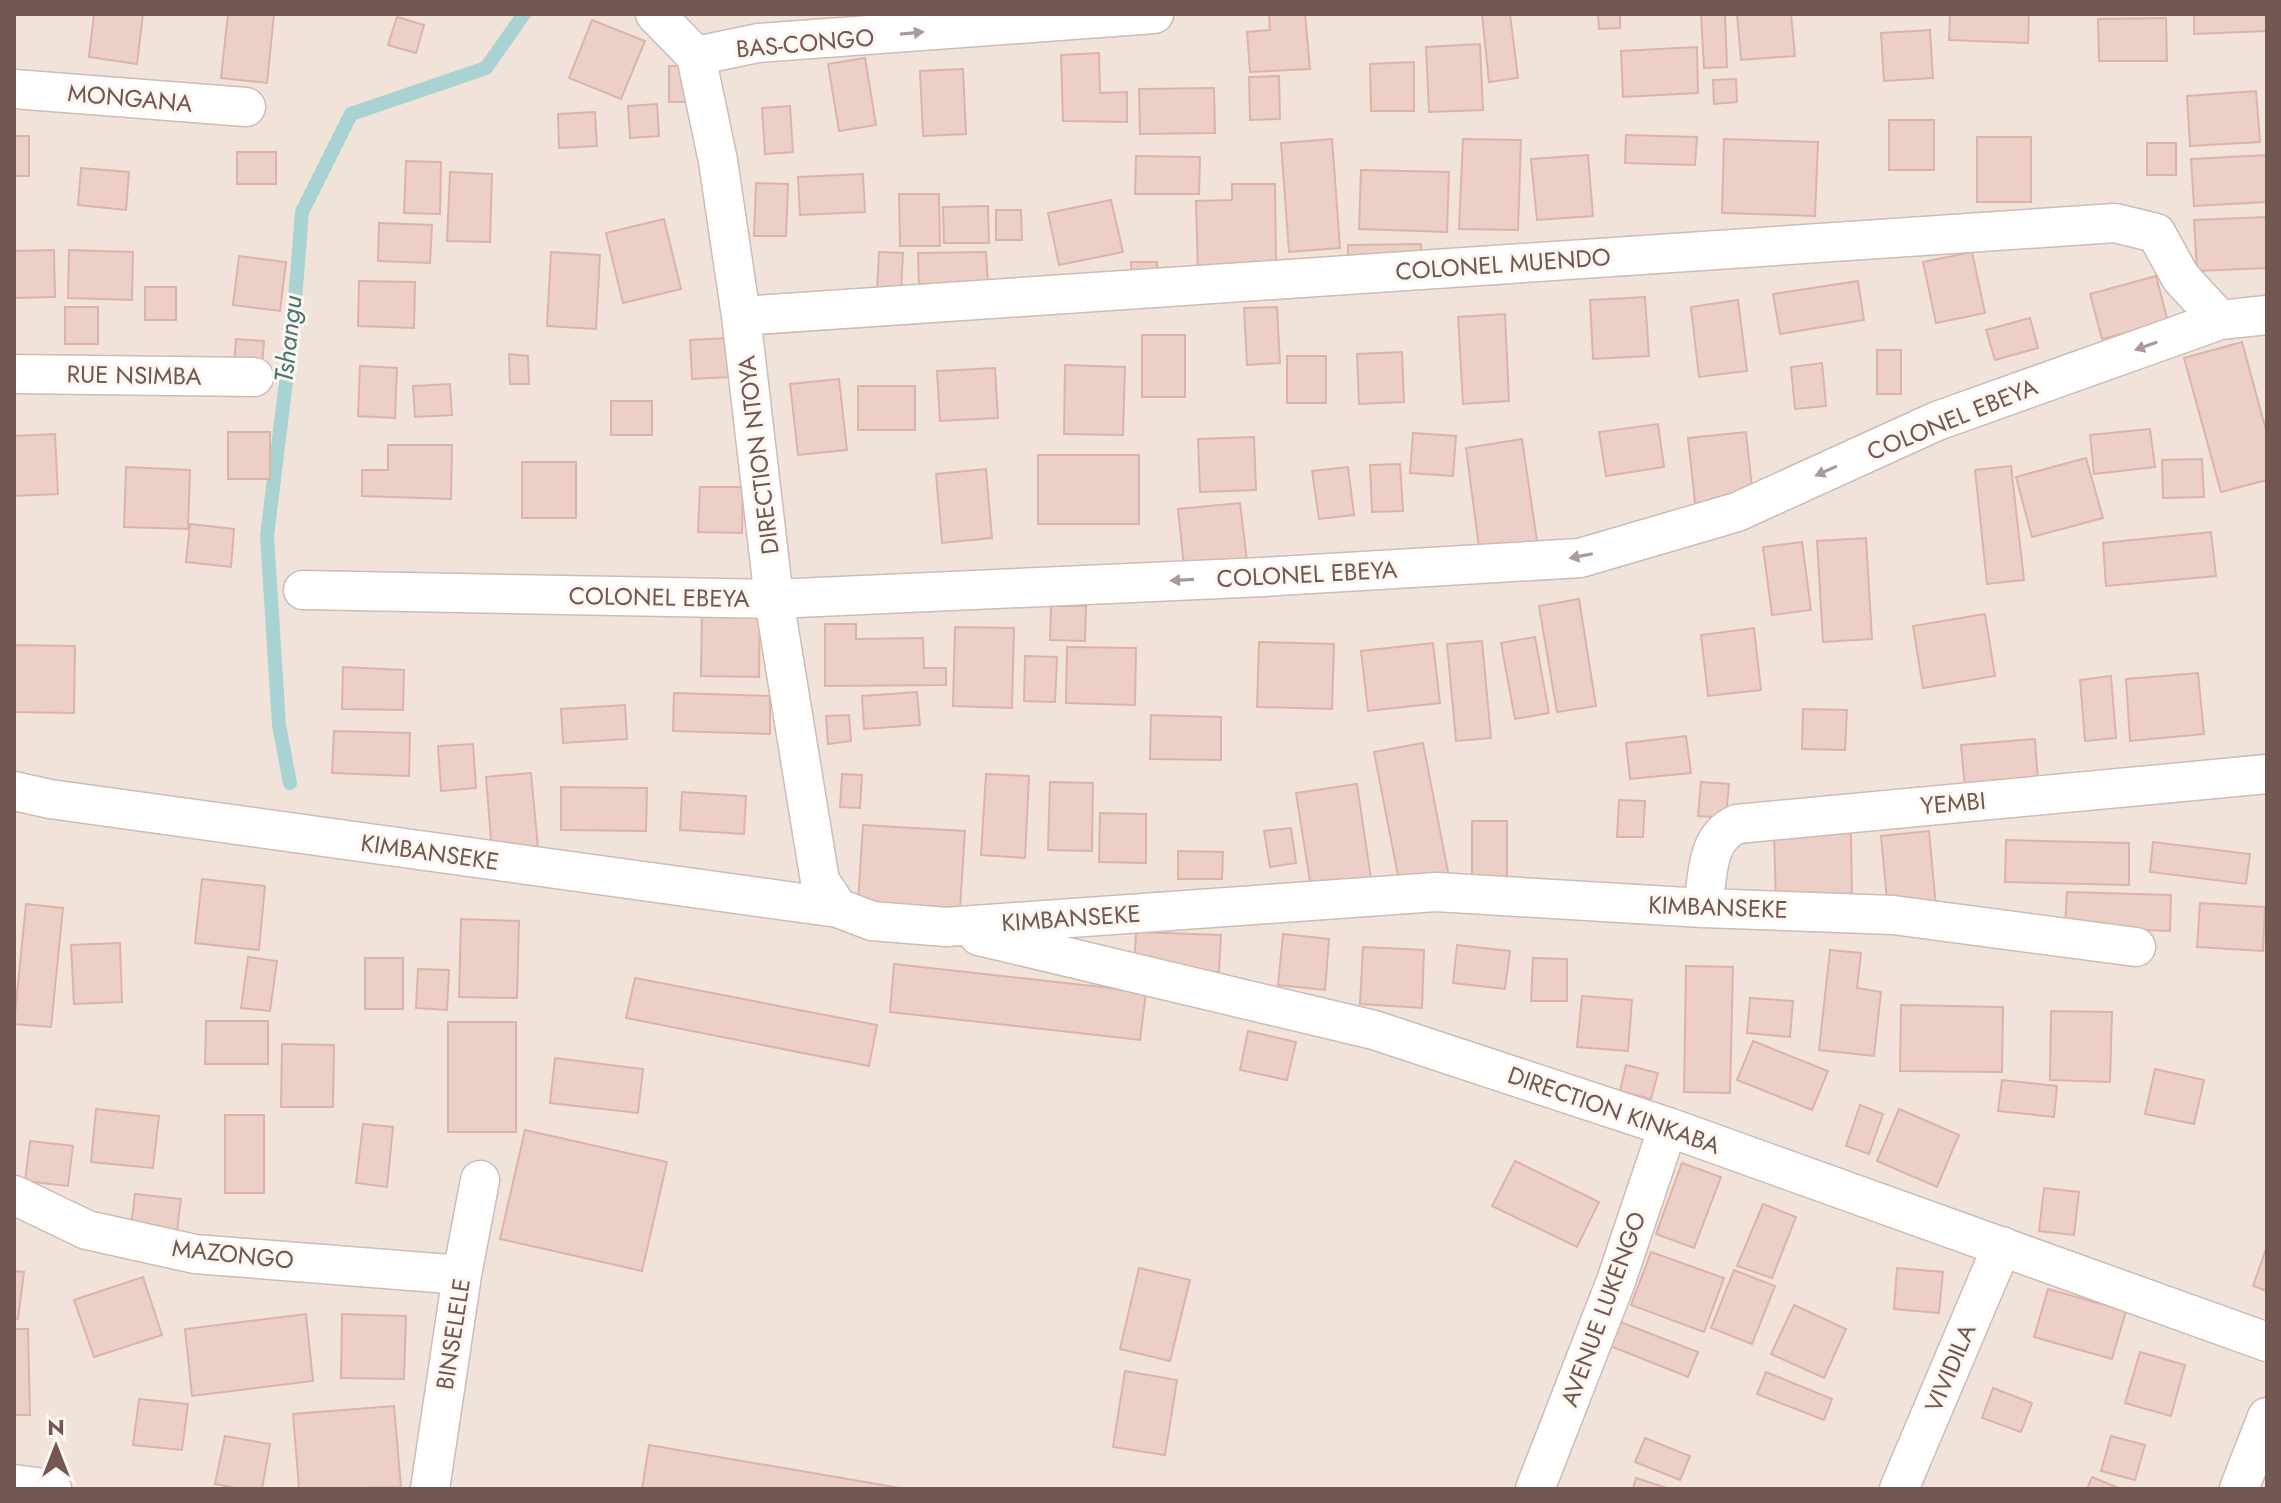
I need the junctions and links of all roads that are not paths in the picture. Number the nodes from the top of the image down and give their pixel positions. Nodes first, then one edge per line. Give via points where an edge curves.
1 (655, 14) edge
2 (1154, 14) edge
3 (696, 56) junction
4 (14, 89) edge
5 (246, 107) dead end
6 (2267, 315) edge
7 (741, 316) junction
8 (2220, 320) junction
9 (14, 374) edge
10 (254, 377) dead end
11 (303, 590) dead end
12 (774, 599) junction
13 (2267, 774) edge
14 (14, 791) edge
15 (838, 908) junction
16 (1703, 908) junction
17 (946, 927) junction
18 (2136, 947) dead end
19 (1668, 1127) junction
20 (480, 1180) dead end
21 (14, 1195) edge
22 (2002, 1246) junction
23 (462, 1275) junction
24 (2267, 1342) edge
25 (2267, 1417) edge
26 (14, 1484) edge
27 (52, 1489) edge
28 (430, 1489) edge
29 (1535, 1489) edge
30 (1899, 1489) edge
31 (2239, 1489) edge

1 - 3 street
3 -> 2 street, BAS-CONGO via 758,43
3 - 7 street, DIRECTION NTOYA
4 - 5 street, MONGANA
6 - 8 street, COLONEL EBEYA
7 - 8 street, COLONEL MUENDO via 2115,223 2156,233 2181,278
7 - 12 street, DIRECTION NTOYA
8 -> 12 street, COLONEL EBEYA via 1937,421 1737,512 1580,558
9 - 10 street, RUE NSIMBA
11 - 12 street, COLONEL EBEYA
12 - 15 street, DIRECTION NTOYA via 820,881
13 - 16 street, YEMBI via 1737,824 1722,831 1713,847
14 - 15 street, KIMBANSEKE
15 - 17 street, KIMBANSEKE via 872,921
16 - 17 street, KIMBANSEKE via 1436,892
16 - 18 street, KIMBANSEKE via 1893,915
17 - 19 street, DIRECTION KINKABA via 1374,1030
19 - 22 street, DIRECTION KINKABA
19 - 29 street, AVENUE LUKENGO via 1616,1281
20 - 23 street, BINSELELE
21 - 23 street, MAZONGO via 87,1230 195,1254
22 - 24 street, DIRECTION KINKABA
22 - 30 street, VIVIDILA
23 - 28 street, BINSELELE
25 - 31 street
26 - 27 street

